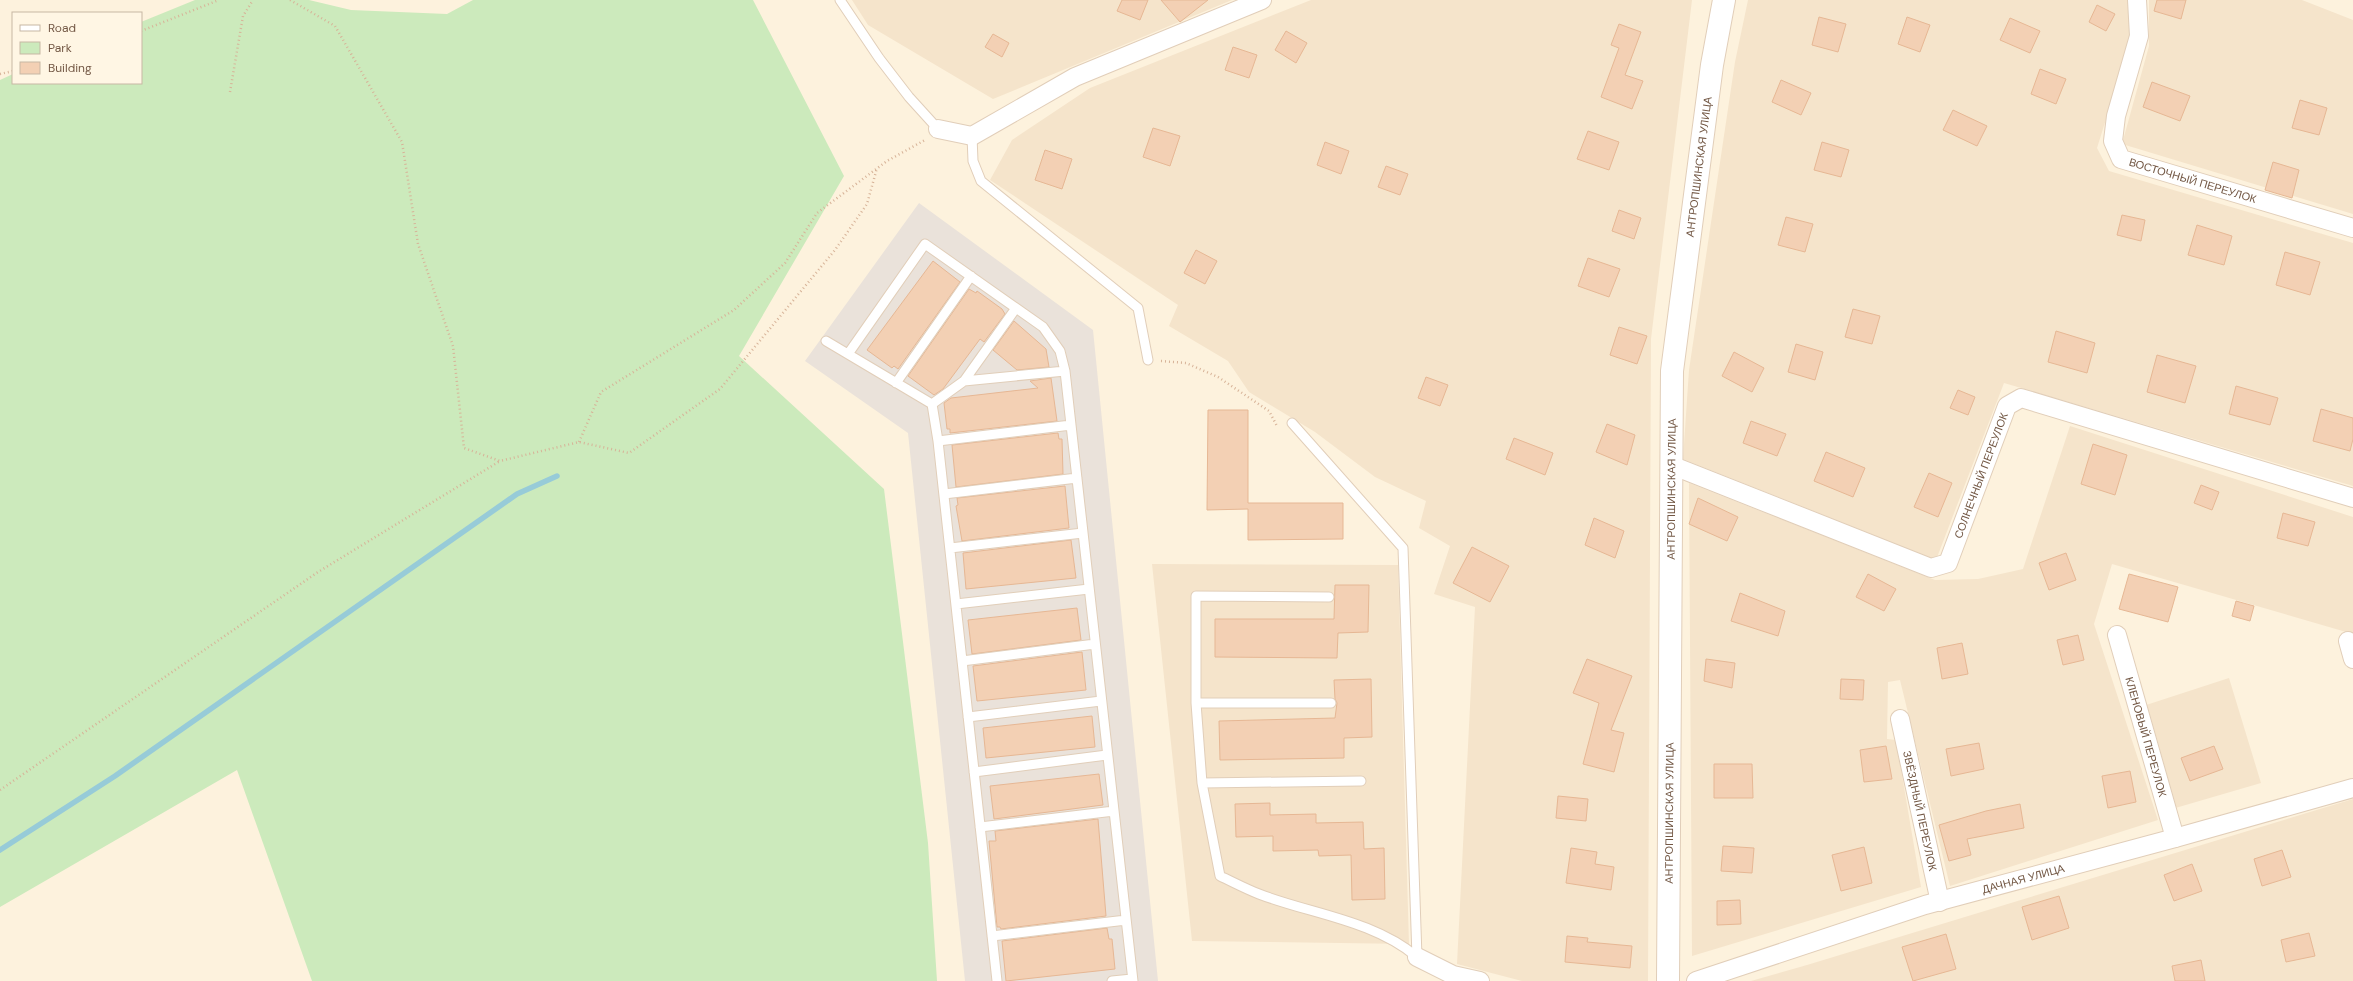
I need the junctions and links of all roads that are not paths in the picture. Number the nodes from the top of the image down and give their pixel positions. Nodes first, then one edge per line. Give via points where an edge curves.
1 (1262, 0) edge
2 (1724, 0) edge
3 (2136, 0) edge
4 (844, 2) edge
5 (938, 129) joint
6 (972, 136) junction
7 (2353, 228) edge
8 (971, 276) junction
9 (1016, 308) junction
10 (826, 340) dead end
11 (848, 354) junction
12 (1148, 360) road end
13 (1065, 371) junction
14 (964, 381) junction
15 (896, 383) junction
16 (932, 404) junction
17 (1292, 424) dead end
18 (1071, 425) junction
19 (938, 441) junction
20 (1671, 465) junction
21 (1077, 478) junction
22 (944, 494) junction
23 (2353, 498) edge
24 (1083, 533) junction
25 (950, 548) junction
26 (1089, 589) junction
27 (1329, 597) dead end
28 (956, 604) junction
29 (2117, 635) dead end
30 (2348, 641) dead end
31 (1095, 644) junction
32 (2353, 658) edge
33 (962, 660) junction
34 (1101, 701) junction
35 (1196, 703) junction
36 (1331, 703) dead end
37 (968, 717) junction
38 (1900, 719) dead end
39 (1107, 755) junction
40 (974, 772) junction
41 (1361, 781) dead end
42 (1202, 783) junction
43 (2353, 788) edge
44 (1114, 811) junction
45 (980, 827) junction
46 (2175, 838) junction
47 (1940, 902) junction
48 (1126, 920) junction
49 (992, 936) junction
50 (1417, 957) junction
51 (1132, 980) edge
52 (997, 981) edge
53 (1112, 981) edge
54 (1480, 981) edge
55 (1668, 981) edge
56 (1696, 981) edge

1 - 6 street via 1075,77
2 - 20 street, АНТРОПШИНСКАЯ УЛИЦА via 1711,73 1672,371
3 - 7 street, ВОСТОЧНЫЙ ПЕРЕУЛОК via 2139,36 2116,116 2113,141 2121,159
4 - 5 lane via 879,58
5 - 6 street
6 - 12 lane via 973,161 981,181 1138,308
8 - 9 lane
8 - 11 lane via 925,244
8 - 15 lane
9 - 13 lane via 1043,327 1060,351
9 - 14 lane
10 - 11 lane
11 - 15 lane
13 - 14 lane
13 - 18 lane
14 - 16 lane
15 - 16 lane
16 - 19 lane
17 - 50 lane via 1403,548
18 - 19 lane
18 - 21 lane
19 - 22 lane
20 - 23 street, СОЛНЕЧНЫЙ ПЕРЕУЛОК via 1931,568 1948,563 2006,406 2021,398
20 - 55 street, АНТРОПШИНСКАЯ УЛИЦА
21 - 22 lane
21 - 24 lane
22 - 25 lane
24 - 25 lane
24 - 26 lane
25 - 28 lane
26 - 28 lane
26 - 31 lane
27 - 35 lane via 1196,596
28 - 33 lane
29 - 46 street, КЛЕНОВЫЙ ПЕРЕУЛОК
30 - 32 street
31 - 33 lane
31 - 34 lane
33 - 37 lane
34 - 37 lane
34 - 39 lane
35 - 36 lane
35 - 42 lane
37 - 40 lane
38 - 47 street, ЗВЁЗДНЫЙ ПЕРЕУЛОК
39 - 40 lane
39 - 44 lane
40 - 45 lane
41 - 42 lane
42 - 50 lane via 1220,876 1258,894 1330,915 1400,943
43 - 46 street, ДАЧНАЯ УЛИЦА
44 - 45 lane
44 - 48 lane
45 - 49 lane
46 - 47 street, ДАЧНАЯ УЛИЦА
47 - 56 street, ДАЧНАЯ УЛИЦА
48 - 49 lane
48 - 51 lane
49 - 52 lane
50 - 54 street via 1453,975
51 - 53 lane

